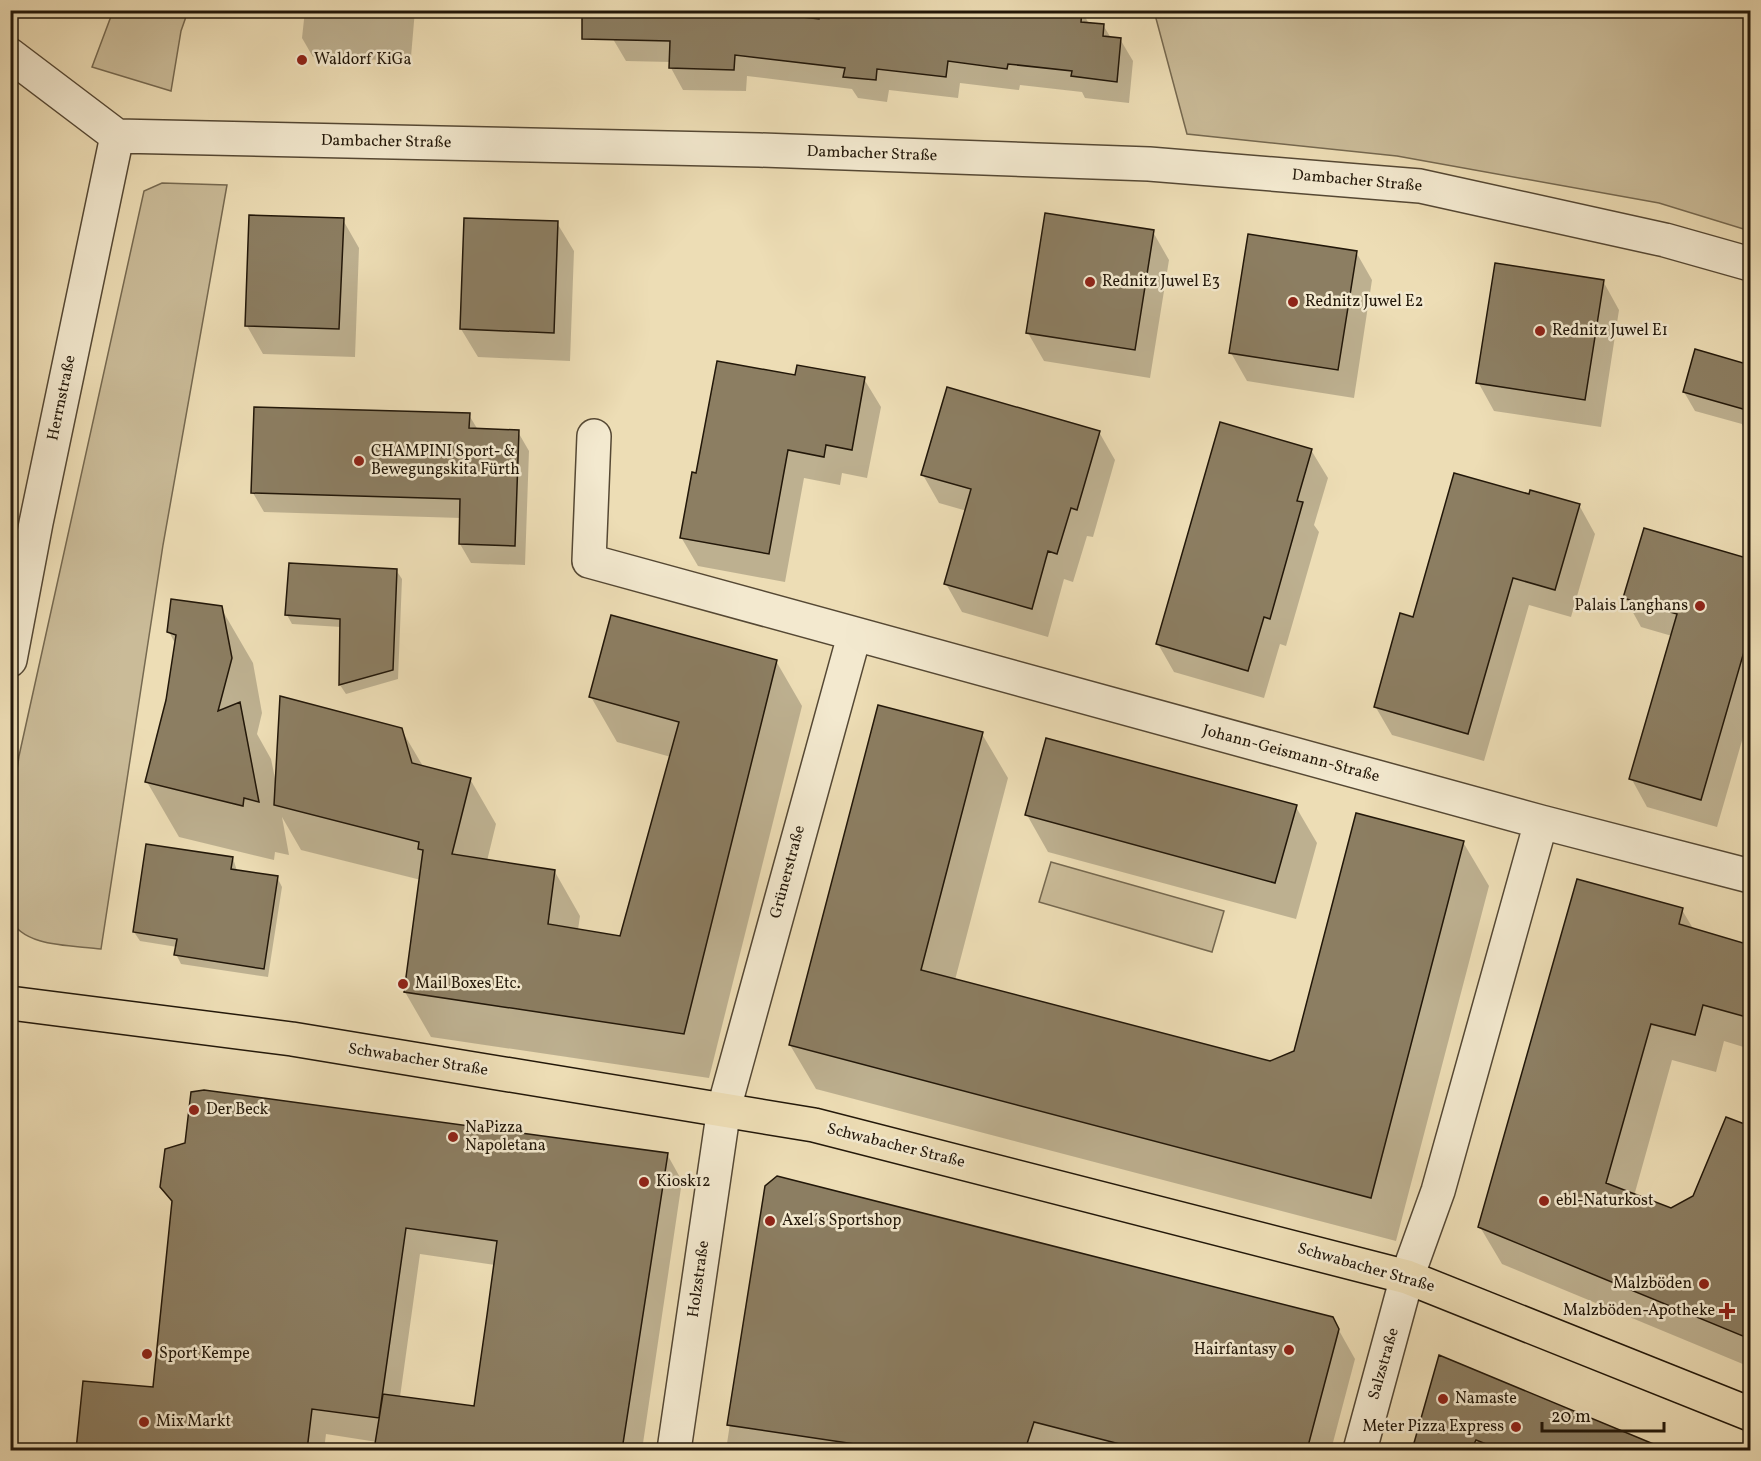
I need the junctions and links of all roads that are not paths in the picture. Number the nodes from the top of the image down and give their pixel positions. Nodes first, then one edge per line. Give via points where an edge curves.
1 (10, 55) edge
2 (117, 136) junction
3 (1750, 264) edge
4 (594, 436) dead end
5 (20, 549) edge
6 (854, 636) junction
7 (10, 660) edge
8 (1541, 822) junction
9 (1750, 876) edge
10 (10, 1003) edge
11 (724, 1108) junction
12 (1407, 1276) junction
13 (1750, 1414) edge
14 (674, 1450) edge
15 (1360, 1450) edge

1 - 2 street
2 - 3 street, Dambacher Straße via 985,158 1149,165 1373,182 1420,186 1665,240
2 - 5 street, Herrnstraße
4 - 6 street via 589,561
5 - 7 street, Herrnstraße
6 - 8 street, Johann-Geismann-Straße
6 - 11 street, Grünerstraße
8 - 9 street, Johann-Geismann-Straße
8 - 12 street via 1438,1191
10 - 11 main road, Schwabacher Straße via 292,1039
11 - 12 main road, Schwabacher Straße via 814,1125
11 - 14 street, Holzstraße
12 - 13 main road, Schwabacher Straße
12 - 15 street, Salzstraße

